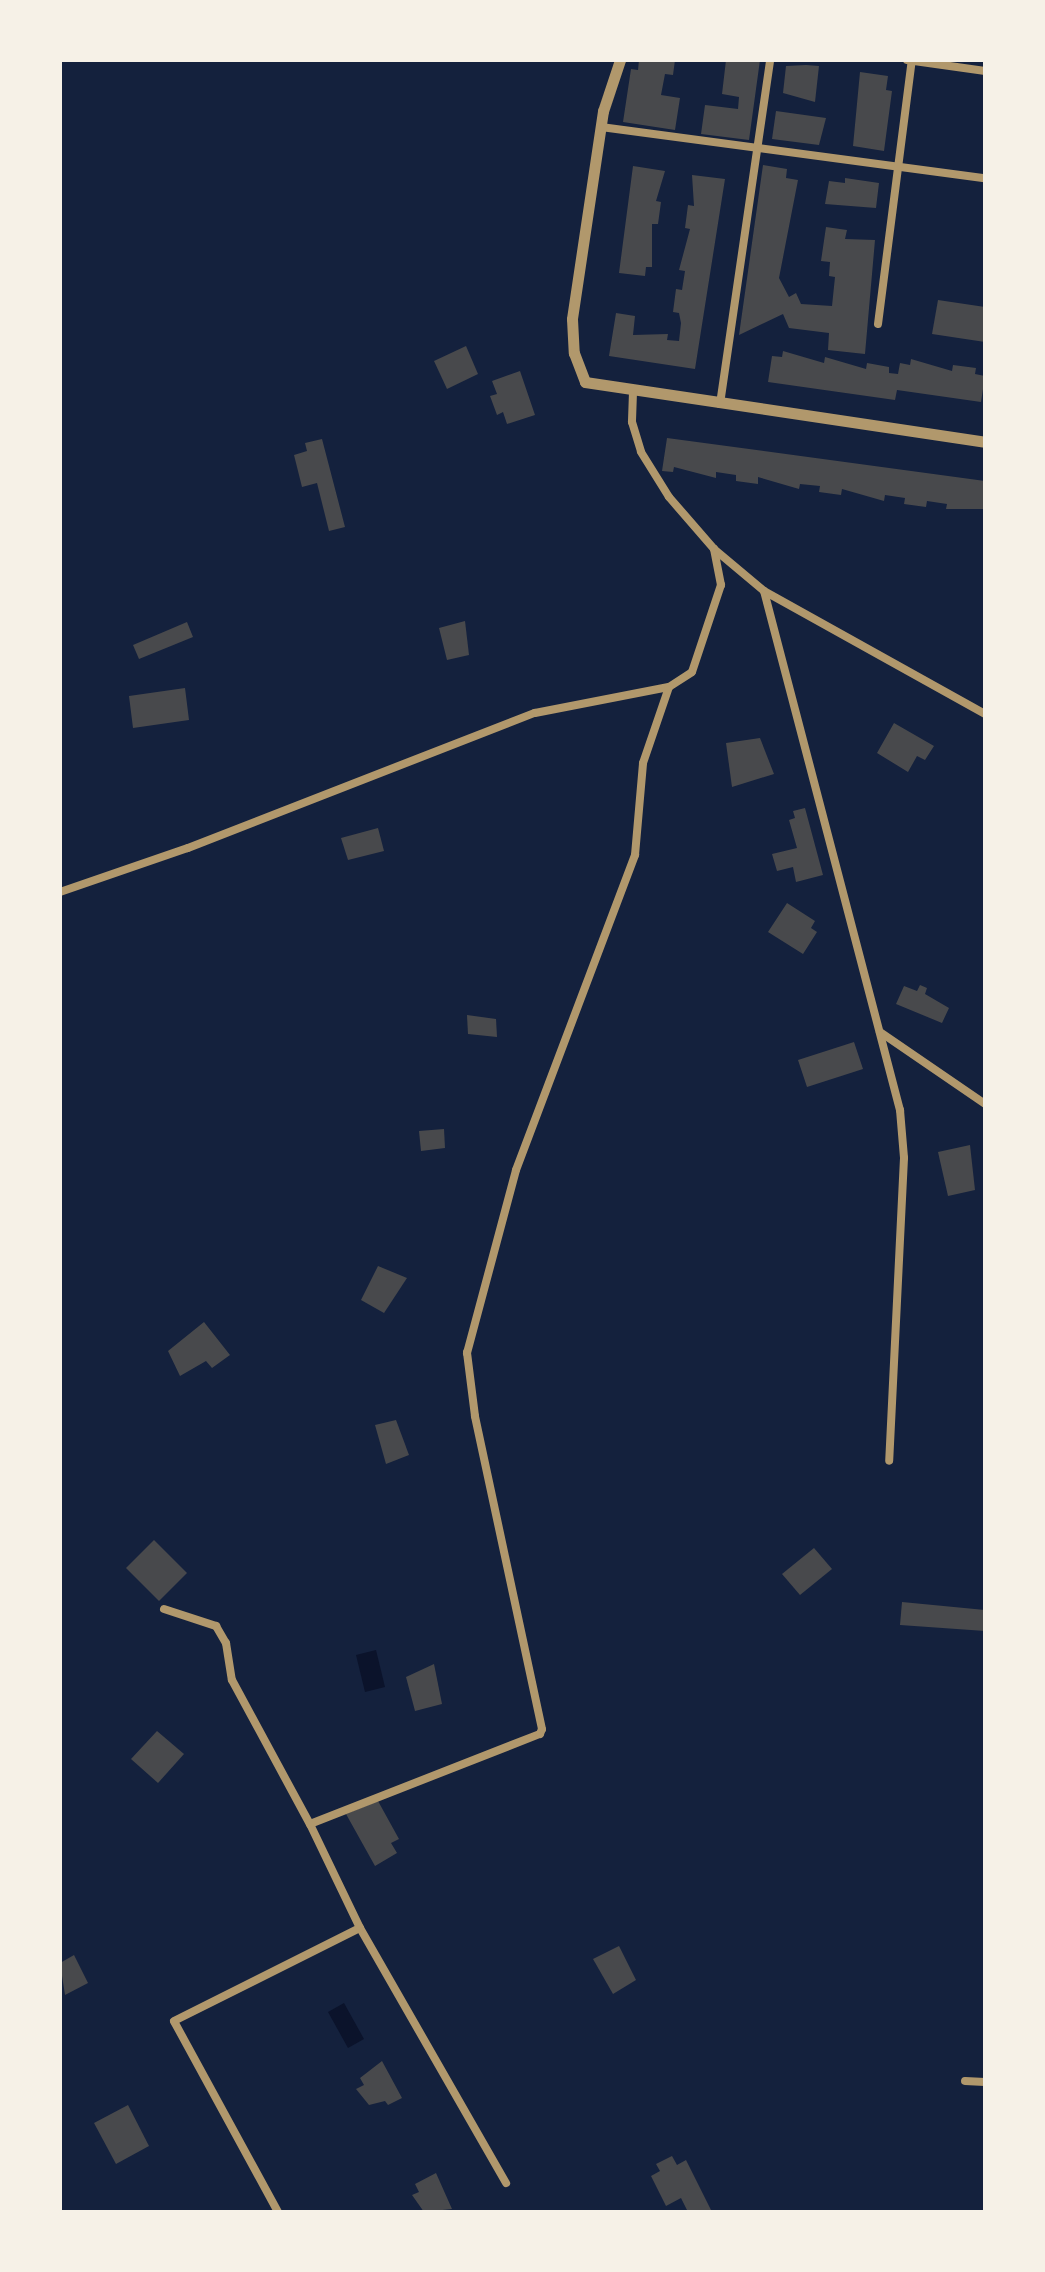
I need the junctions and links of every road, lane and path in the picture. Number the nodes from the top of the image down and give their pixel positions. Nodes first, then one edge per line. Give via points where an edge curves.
1 (620, 60) edge
2 (770, 60) edge
3 (910, 60) edge
4 (985, 71) edge
5 (601, 127) junction
6 (757, 148) junction
7 (899, 166) junction
8 (985, 178) edge
9 (878, 324) dead end
10 (633, 392) junction
11 (720, 404) junction
12 (985, 442) edge
13 (714, 549) junction
14 (764, 591) junction
15 (669, 687) junction
16 (985, 714) edge
17 (60, 892) edge
18 (879, 1032) junction
19 (985, 1104) edge
20 (889, 1461) dead end
21 (164, 1609) dead end
22 (310, 1824) junction
23 (360, 1928) junction
24 (965, 2081) dead end
25 (985, 2082) edge
26 (506, 2183) dead end
27 (278, 2212) edge

1 - 5 street
2 - 6 street
3 - 4 street
3 - 7 street
5 - 6 street
5 - 10 street via 572,319 574,353 585,382
6 - 7 street
6 - 11 street
7 - 8 street
7 - 9 street
10 - 11 street
10 - 13 street via 632,422 641,452 669,497
11 - 12 street
13 - 14 street
13 - 15 street via 721,585 692,672
14 - 16 street
14 - 18 street
15 - 17 street via 535,713
15 - 22 street via 643,763 635,855 516,1170 467,1353 475,1416 542,1729
18 - 19 street
18 - 20 street via 900,1110 904,1158
21 - 22 street via 216,1626 226,1643 232,1680
22 - 23 street
23 - 26 street
23 - 27 street via 174,2021
24 - 25 street

